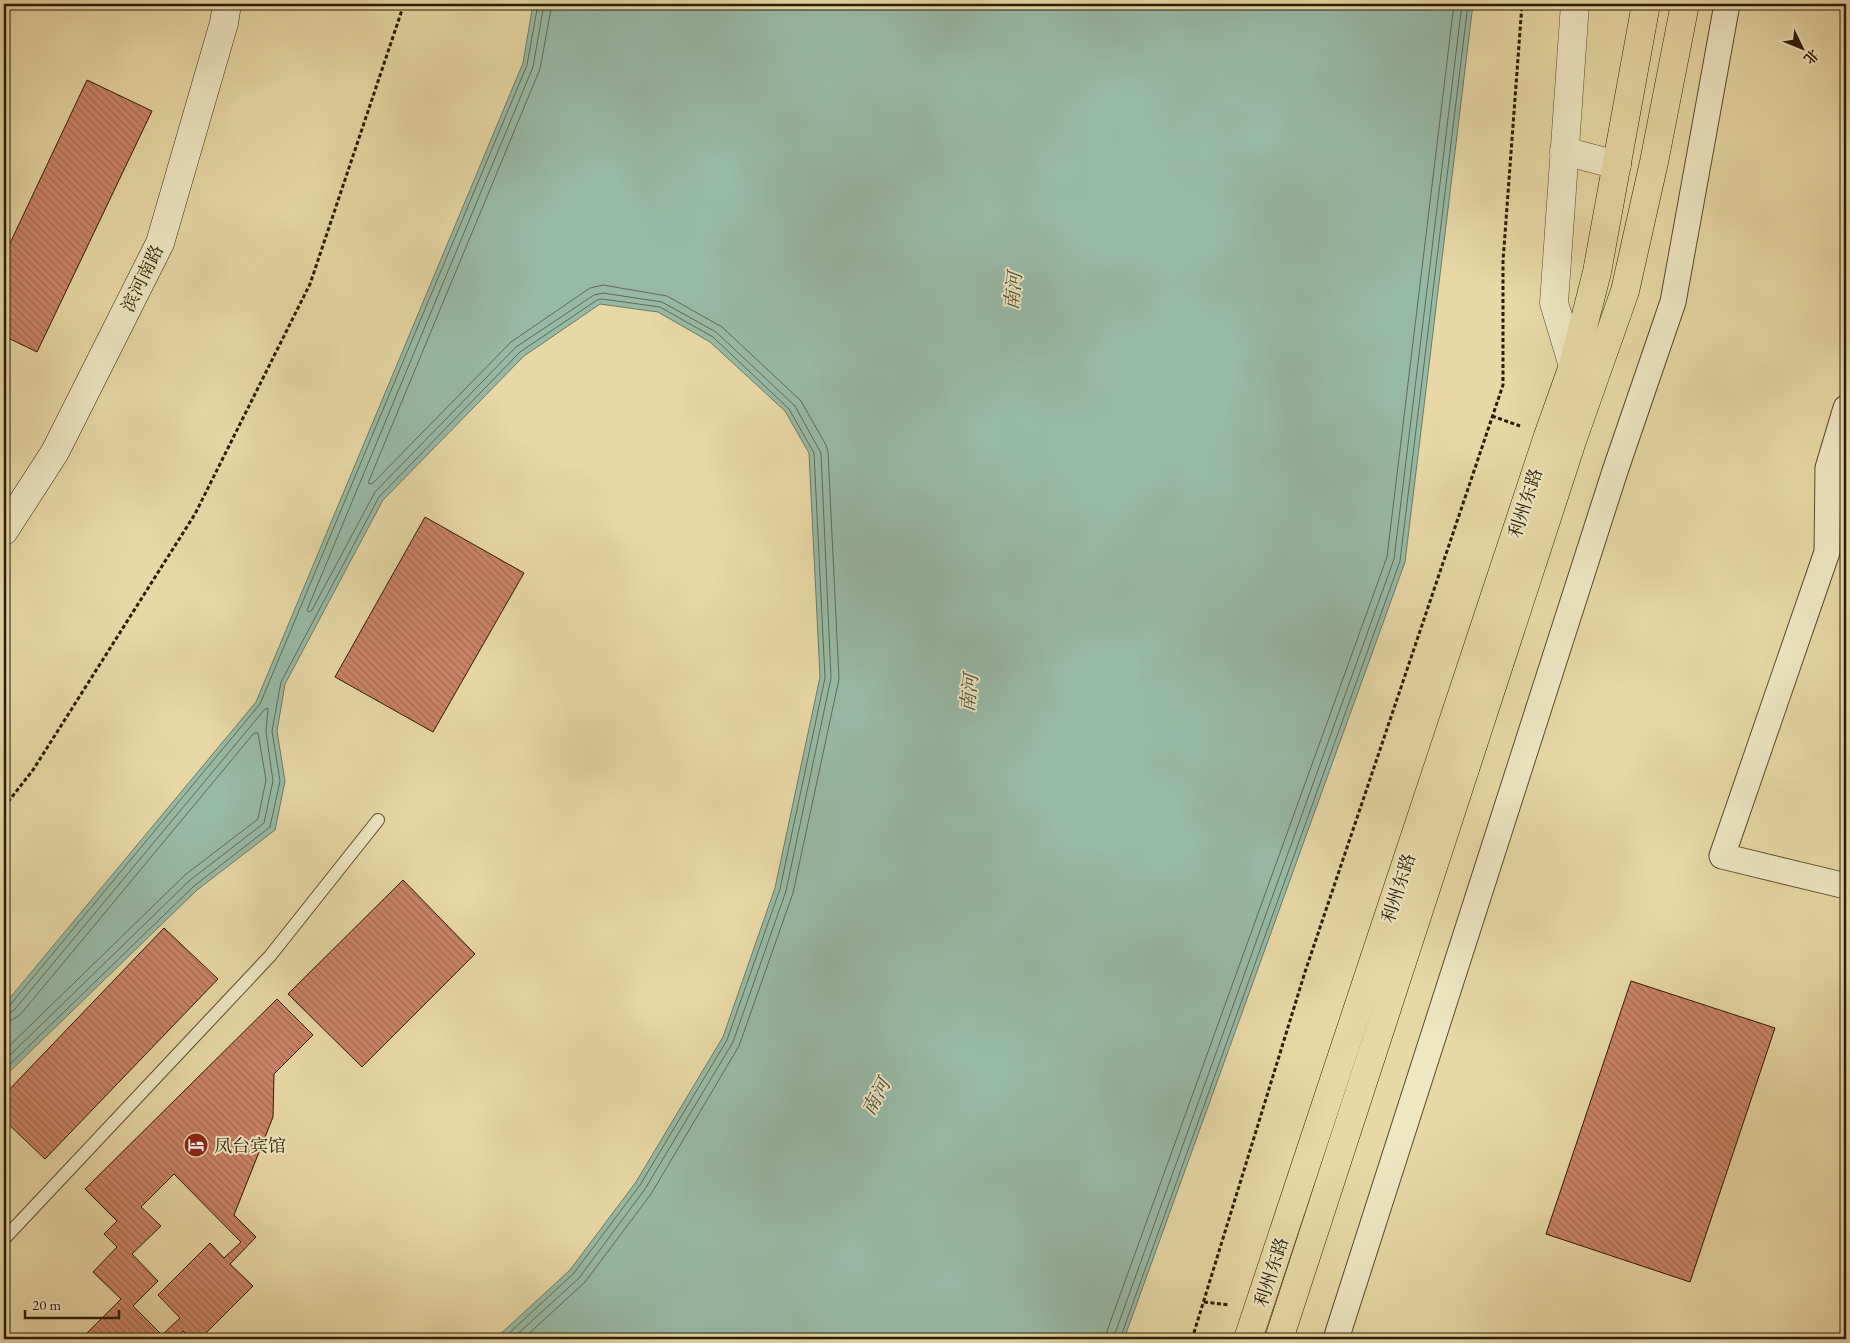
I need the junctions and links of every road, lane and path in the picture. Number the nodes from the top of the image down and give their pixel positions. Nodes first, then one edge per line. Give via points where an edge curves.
1 (227, 4) edge
2 (404, 4) edge
3 (1522, 4) edge
4 (1574, 4) edge
5 (1646, 4) edge
6 (1686, 4) edge
7 (1727, 4) edge
8 (1564, 151) junction
9 (1617, 165) junction
10 (1573, 366) junction
11 (1846, 408) edge
12 (1560, 439) junction
13 (4, 531) edge
14 (4, 807) edge
15 (378, 820) dead end
16 (1846, 886) edge
17 (4, 1239) edge
18 (1192, 1339) edge
19 (1248, 1339) edge
20 (1280, 1339) edge
21 (1336, 1339) edge

1 - 13 main road, 滨河南路 via 160,243 55,452
2 - 14 path via 310,284 196,514 34,770
3 - 18 path via 1503,261 1502,385 1306,972
4 - 8 main road
5 - 9 highway
6 - 12 highway via 1625,291
7 - 21 street via 1673,302 1615,471
8 - 9 main road
8 - 10 main road via 1554,303
9 - 10 highway via 1597,272
10 - 12 highway
11 - 16 street via 1828,468 1827,552 1722,856
12 - 19 highway, 利州东路
12 - 20 highway, 利州东路
15 - 17 lane via 270,956

